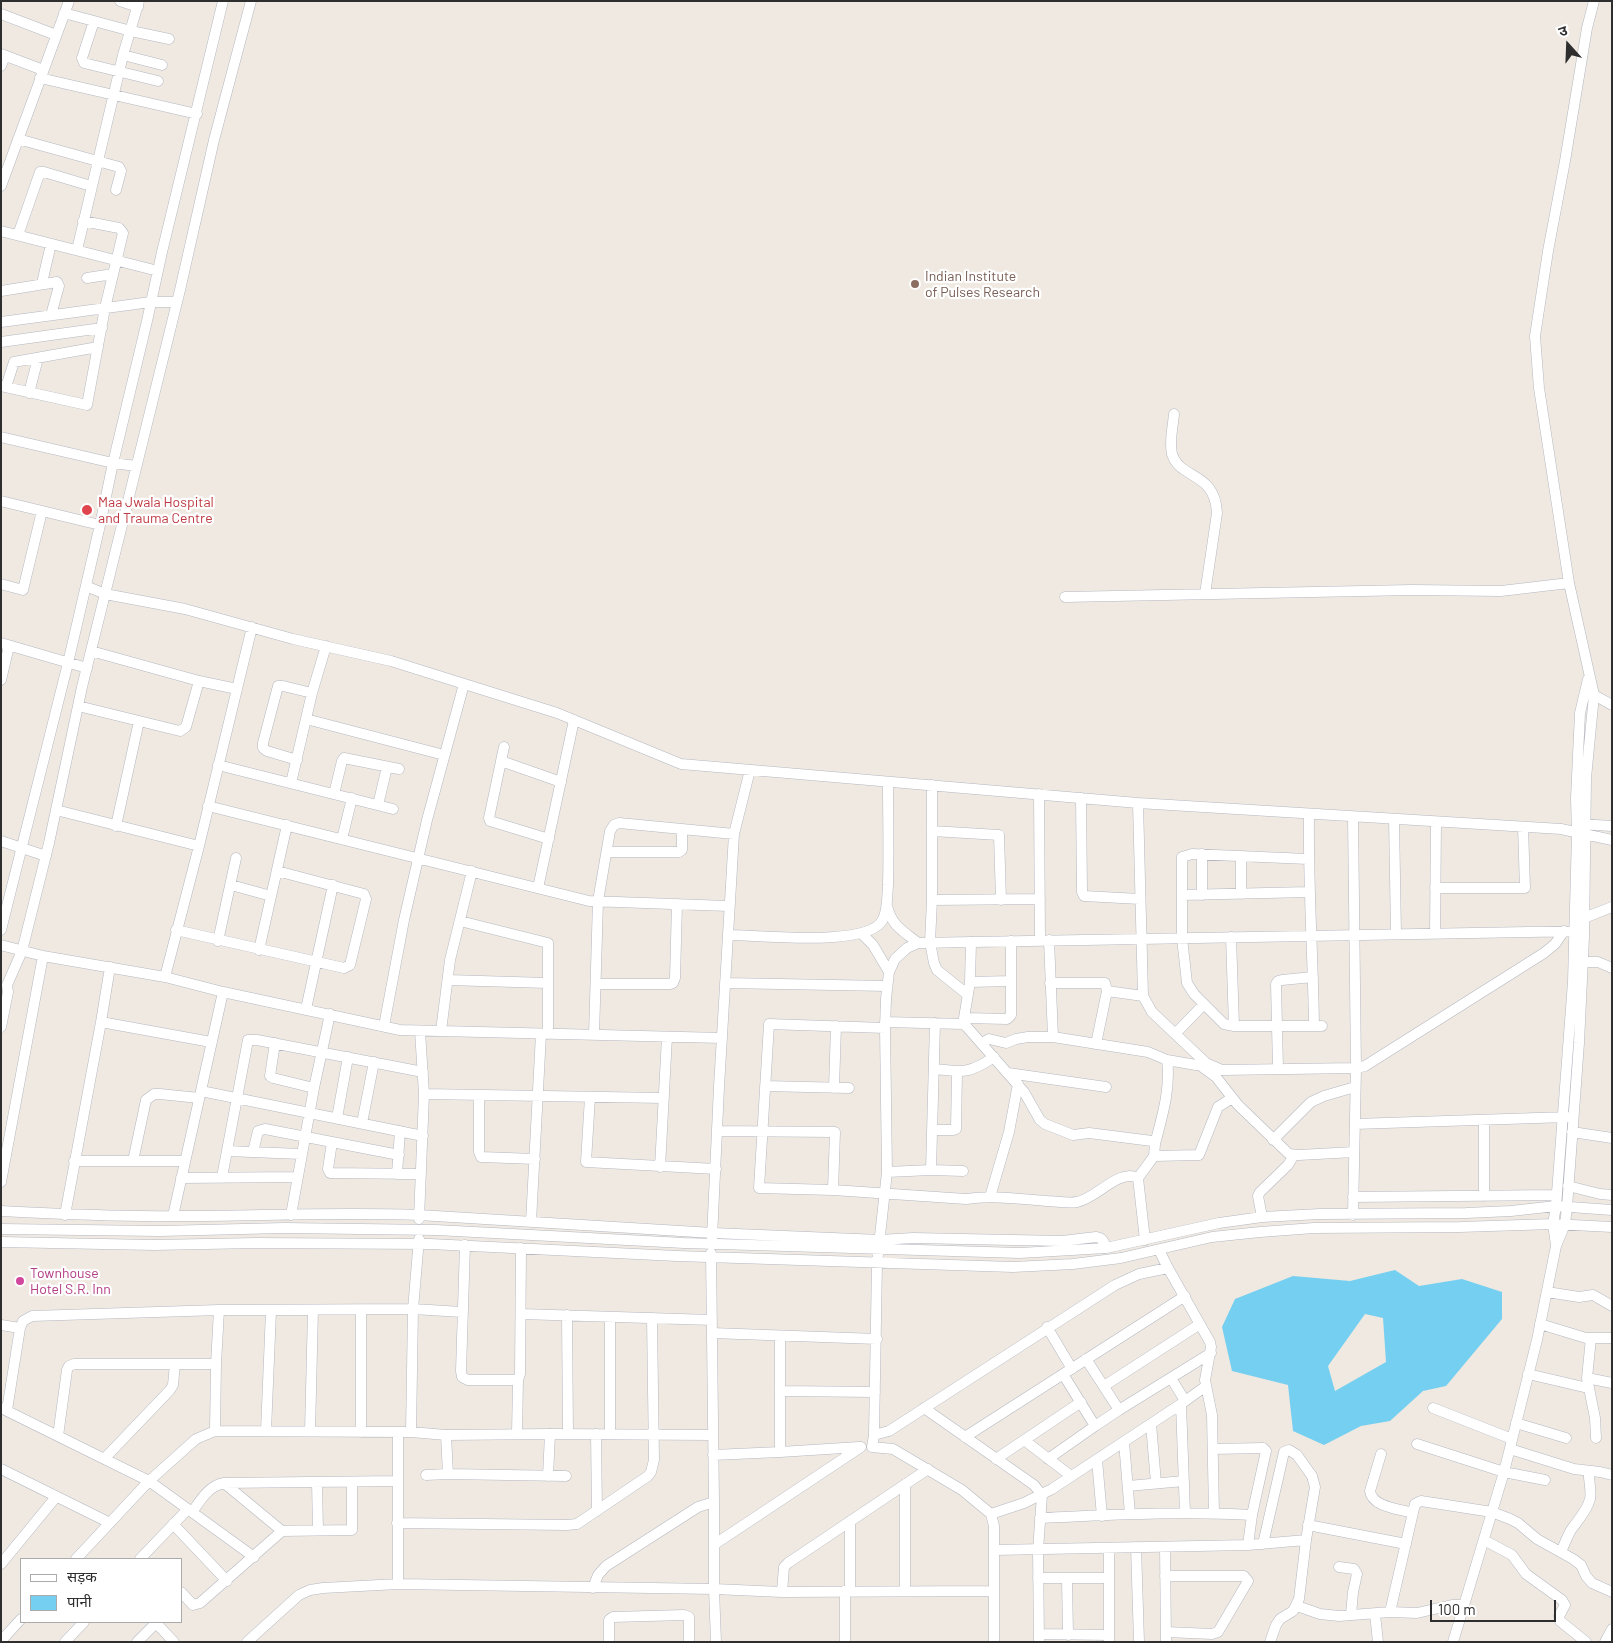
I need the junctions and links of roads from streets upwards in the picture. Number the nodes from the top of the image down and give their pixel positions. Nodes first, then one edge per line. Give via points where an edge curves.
1 (69, 1) edge
2 (120, 1) edge
3 (223, 1) edge
4 (251, 1) edge
5 (1594, 1) edge
6 (138, 4) edge
7 (64, 13) junction
8 (1, 14) edge
9 (94, 21) junction
10 (131, 31) junction
11 (56, 35) junction
12 (169, 39) dead end
13 (3, 55) edge
14 (123, 55) junction
15 (162, 65) dead end
16 (1, 66) edge
17 (119, 72) junction
18 (41, 74) junction
19 (158, 81) dead end
20 (113, 96) junction
21 (196, 114) junction
22 (18, 139) junction
23 (6, 156) edge
24 (98, 161) junction
25 (1, 186) edge
26 (91, 186) junction
27 (116, 190) dead end
28 (83, 221) junction
29 (1, 231) edge
30 (18, 235) junction
31 (51, 244) junction
32 (77, 250) junction
33 (116, 260) junction
34 (158, 271) junction
35 (113, 274) junction
36 (87, 278) dead end
37 (42, 284) junction
38 (1, 291) edge
39 (151, 302) junction
40 (177, 302) junction
41 (105, 308) junction
42 (52, 315) junction
43 (1, 322) edge
44 (102, 328) junction
45 (1, 342) edge
46 (98, 347) junction
47 (38, 358) junction
48 (4, 387) edge
49 (30, 392) junction
50 (1174, 414) dead end
51 (1, 437) edge
52 (113, 463) junction
53 (136, 466) junction
54 (1, 501) edge
55 (42, 511) junction
56 (100, 525) junction
57 (1569, 583) junction
58 (1, 584) edge
59 (86, 586) junction
60 (105, 594) junction
61 (1205, 594) junction
62 (1065, 597) dead end
63 (252, 627) junction
64 (5, 645) edge
65 (326, 646) junction
66 (91, 650) junction
67 (68, 663) junction
68 (87, 668) junction
69 (1589, 676) junction
70 (1, 680) edge
71 (198, 681) junction
72 (464, 684) junction
73 (237, 689) junction
74 (312, 693) junction
75 (1594, 695) junction
76 (1612, 705) edge
77 (78, 706) junction
78 (306, 719) junction
79 (574, 720) junction
80 (139, 721) junction
81 (504, 747) dead end
82 (444, 755) junction
83 (297, 760) junction
84 (501, 761) junction
85 (218, 765) junction
86 (387, 767) junction
87 (399, 769) dead end
88 (750, 770) junction
89 (291, 782) junction
90 (561, 782) junction
91 (888, 782) junction
92 (932, 785) junction
93 (334, 794) junction
94 (1038, 794) junction
95 (352, 798) junction
96 (1081, 798) junction
97 (1138, 803) junction
98 (378, 805) junction
99 (208, 806) junction
100 (393, 809) dead end
101 (56, 810) junction
102 (1309, 814) junction
103 (1353, 816) junction
104 (1394, 819) junction
105 (1436, 822) junction
106 (287, 825) junction
107 (116, 826) junction
108 (1612, 826) edge
109 (1523, 827) junction
110 (1581, 829) junction
111 (682, 830) junction
112 (932, 831) junction
113 (734, 834) junction
114 (342, 838) junction
115 (549, 839) junction
116 (1612, 840) edge
117 (1, 841) edge
118 (21, 846) junction
119 (199, 846) junction
120 (608, 852) junction
121 (1202, 854) junction
122 (46, 856) junction
123 (1241, 856) junction
124 (236, 858) dead end
125 (418, 858) junction
126 (1308, 858) junction
127 (277, 871) junction
128 (472, 871) junction
129 (231, 886) junction
130 (333, 886) junction
131 (538, 888) junction
132 (1436, 888) junction
133 (1309, 892) junction
134 (1241, 894) junction
135 (1182, 895) junction
136 (1202, 895) junction
137 (271, 896) junction
138 (1140, 899) junction
139 (932, 900) junction
140 (1000, 900) junction
141 (1040, 900) junction
142 (598, 901) junction
143 (887, 903) junction
144 (677, 904) junction
145 (728, 906) junction
146 (1612, 907) edge
147 (1584, 918) junction
148 (460, 920) junction
149 (1, 930) edge
150 (176, 930) junction
151 (1574, 931) junction
152 (1435, 933) junction
153 (862, 934) junction
154 (1354, 934) junction
155 (1396, 934) junction
156 (728, 935) junction
157 (1312, 936) junction
158 (1231, 937) junction
159 (1142, 938) junction
160 (1182, 938) junction
161 (218, 940) junction
162 (1044, 940) junction
163 (1011, 941) junction
164 (930, 942) junction
165 (971, 942) junction
166 (918, 943) junction
167 (1, 945) edge
168 (259, 950) junction
169 (22, 951) junction
170 (43, 956) junction
171 (315, 962) junction
172 (1583, 962) junction
173 (1609, 963) edge
174 (110, 967) junction
175 (889, 972) junction
176 (165, 977) junction
177 (1313, 977) junction
178 (448, 980) junction
179 (1011, 981) junction
180 (970, 982) junction
181 (547, 983) junction
182 (725, 983) junction
183 (1050, 983) junction
184 (596, 984) junction
185 (887, 986) junction
186 (4, 987) edge
187 (1107, 991) junction
188 (223, 992) junction
189 (968, 995) junction
190 (1143, 996) junction
191 (1204, 1004) junction
192 (306, 1009) junction
193 (330, 1014) junction
194 (964, 1021) junction
195 (101, 1022) junction
196 (935, 1023) junction
197 (885, 1025) junction
198 (384, 1026) junction
199 (836, 1026) junction
200 (1234, 1026) junction
201 (1277, 1026) junction
202 (1, 1027) edge
203 (420, 1030) junction
204 (441, 1031) junction
205 (544, 1034) junction
206 (1175, 1034) junction
207 (594, 1035) junction
208 (667, 1037) junction
209 (1053, 1037) junction
210 (722, 1038) junction
211 (211, 1042) junction
212 (275, 1043) junction
213 (982, 1043) junction
214 (1096, 1044) junction
215 (322, 1052) junction
216 (348, 1057) junction
217 (994, 1057) junction
218 (1167, 1060) junction
219 (374, 1062) junction
220 (1203, 1064) junction
221 (1278, 1068) junction
222 (1356, 1068) junction
223 (934, 1069) junction
224 (423, 1072) junction
225 (957, 1072) junction
226 (1008, 1073) junction
227 (1018, 1084) junction
228 (765, 1086) junction
229 (1106, 1087) dead end
230 (1356, 1087) junction
231 (314, 1088) junction
232 (834, 1088) junction
233 (849, 1088) dead end
234 (200, 1094) junction
235 (424, 1094) junction
236 (479, 1095) junction
237 (538, 1096) junction
238 (590, 1097) junction
239 (237, 1098) junction
240 (664, 1098) junction
241 (1232, 1098) junction
242 (309, 1113) junction
243 (1568, 1117) junction
244 (337, 1118) junction
245 (1484, 1120) junction
246 (362, 1124) junction
247 (1355, 1124) junction
248 (932, 1130) junction
249 (400, 1131) junction
250 (717, 1131) junction
251 (762, 1131) junction
252 (1572, 1132) junction
253 (423, 1136) junction
254 (304, 1137) junction
255 (1612, 1138) edge
256 (1273, 1140) junction
257 (332, 1142) junction
258 (1155, 1144) junction
259 (227, 1151) junction
260 (253, 1152) junction
261 (1354, 1152) junction
262 (301, 1154) junction
263 (399, 1155) junction
264 (1294, 1155) junction
265 (1154, 1156) junction
266 (535, 1159) junction
267 (74, 1160) junction
268 (133, 1161) junction
269 (184, 1161) junction
270 (660, 1167) junction
271 (716, 1169) junction
272 (931, 1170) junction
273 (887, 1172) junction
274 (963, 1172) dead end
275 (397, 1174) junction
276 (421, 1174) junction
277 (222, 1177) junction
278 (297, 1177) junction
279 (181, 1178) junction
280 (1138, 1178) junction
281 (1, 1182) edge
282 (1568, 1186) junction
283 (833, 1190) junction
284 (885, 1193) junction
285 (1612, 1195) edge
286 (1484, 1196) junction
287 (990, 1197) junction
288 (1353, 1197) junction
289 (1560, 1203) junction
290 (1612, 1210) edge
291 (1, 1211) edge
292 (419, 1214) junction
293 (65, 1215) junction
294 (290, 1215) junction
295 (1353, 1215) junction
296 (173, 1216) junction
297 (1262, 1217) junction
298 (531, 1222) junction
299 (1553, 1224) junction
300 (1565, 1224) junction
301 (1612, 1227) edge
302 (1, 1229) edge
303 (419, 1230) junction
304 (712, 1238) junction
305 (1145, 1240) junction
306 (1, 1242) edge
307 (419, 1244) junction
308 (880, 1244) junction
309 (465, 1246) junction
310 (1556, 1246) junction
311 (521, 1248) junction
312 (1159, 1250) junction
313 (711, 1258) junction
314 (878, 1263) junction
315 (1168, 1268) junction
316 (1547, 1292) junction
317 (1185, 1296) junction
318 (1612, 1306) edge
319 (413, 1309) junction
320 (219, 1310) junction
321 (271, 1310) junction
322 (313, 1310) junction
323 (361, 1310) junction
324 (462, 1312) junction
325 (521, 1314) junction
326 (567, 1315) junction
327 (610, 1317) junction
328 (652, 1318) junction
329 (712, 1320) junction
330 (1200, 1324) junction
331 (1540, 1324) junction
332 (1, 1325) edge
333 (1047, 1327) junction
334 (20, 1328) junction
335 (712, 1333) junction
336 (780, 1336) junction
337 (1591, 1338) junction
338 (1612, 1338) edge
339 (877, 1339) junction
340 (1210, 1354) junction
341 (1086, 1359) junction
342 (175, 1364) junction
343 (216, 1364) junction
344 (1068, 1372) junction
345 (1528, 1374) junction
346 (1171, 1378) junction
347 (518, 1380) junction
348 (1587, 1383) junction
349 (1612, 1383) edge
350 (1104, 1386) junction
351 (1206, 1386) junction
352 (780, 1391) junction
353 (876, 1392) junction
354 (1080, 1402) junction
355 (1183, 1402) junction
356 (924, 1408) junction
357 (1433, 1408) dead end
358 (4, 1409) edge
359 (1119, 1410) junction
360 (1516, 1423) junction
361 (1152, 1424) junction
362 (1095, 1426) junction
363 (215, 1431) junction
364 (266, 1431) junction
365 (310, 1431) junction
366 (361, 1432) junction
367 (398, 1432) junction
368 (411, 1432) junction
369 (517, 1434) junction
370 (550, 1434) junction
371 (568, 1434) junction
372 (596, 1434) junction
373 (610, 1434) junction
374 (446, 1435) junction
375 (653, 1435) junction
376 (713, 1435) junction
377 (874, 1435) junction
378 (58, 1436) junction
379 (965, 1437) junction
380 (1566, 1438) dead end
381 (1596, 1438) dead end
382 (1024, 1440) junction
383 (1124, 1442) junction
384 (1416, 1444) dead end
385 (1511, 1444) junction
386 (866, 1447) junction
387 (1213, 1449) junction
388 (780, 1452) junction
389 (1381, 1454) dead end
390 (713, 1455) junction
391 (104, 1459) junction
392 (996, 1459) junction
393 (1048, 1459) junction
394 (1097, 1460) junction
395 (1, 1469) edge
396 (928, 1469) junction
397 (1589, 1471) junction
398 (1504, 1472) junction
399 (448, 1474) junction
400 (426, 1475) dead end
401 (1612, 1475) edge
402 (548, 1476) junction
403 (566, 1476) dead end
404 (1072, 1476) junction
405 (1545, 1480) dead end
406 (149, 1481) junction
407 (397, 1481) junction
408 (1184, 1481) junction
409 (316, 1482) junction
410 (352, 1482) junction
411 (1156, 1483) junction
412 (224, 1484) junction
413 (905, 1484) junction
414 (1128, 1486) junction
415 (1042, 1495) junction
416 (56, 1497) junction
417 (714, 1502) junction
418 (190, 1511) junction
419 (597, 1511) junction
420 (1492, 1512) junction
421 (1214, 1513) junction
422 (1413, 1513) junction
423 (991, 1514) junction
424 (1130, 1514) junction
425 (1185, 1514) junction
426 (1252, 1515) junction
427 (1102, 1516) junction
428 (1040, 1518) junction
429 (850, 1521) junction
430 (110, 1523) junction
431 (397, 1523) junction
432 (173, 1524) junction
433 (1308, 1525) junction
434 (318, 1530) junction
435 (282, 1531) junction
436 (1306, 1540) junction
437 (1484, 1540) junction
438 (714, 1544) junction
439 (1263, 1544) junction
440 (1406, 1544) junction
441 (1248, 1545) junction
442 (1165, 1546) junction
443 (1136, 1547) junction
444 (1109, 1548) junction
445 (994, 1550) junction
446 (1038, 1550) junction
447 (1561, 1552) junction
448 (146, 1557) edge
449 (254, 1557) junction
450 (77, 1558) edge
451 (1, 1564) edge
452 (1339, 1567) dead end
453 (1165, 1576) junction
454 (1038, 1578) junction
455 (1108, 1578) junction
456 (1068, 1579) junction
457 (227, 1581) junction
458 (398, 1584) junction
459 (593, 1588) junction
460 (714, 1589) junction
461 (993, 1590) junction
462 (847, 1591) junction
463 (905, 1591) junction
464 (782, 1592) junction
465 (1612, 1592) edge
466 (182, 1593) edge
467 (1297, 1606) junction
468 (1464, 1606) junction
469 (1390, 1612) junction
470 (1375, 1614) junction
471 (1351, 1615) junction
472 (20, 1620) edge
473 (83, 1623) edge
474 (154, 1623) edge
475 (156, 1623) edge
476 (1612, 1629) edge
477 (1068, 1634) junction
478 (1166, 1637) edge
479 (1039, 1638) edge
480 (1109, 1638) edge
481 (1, 1641) edge
482 (65, 1642) edge
483 (136, 1642) edge
484 (174, 1642) edge
485 (247, 1642) edge
486 (609, 1642) edge
487 (690, 1642) edge
488 (716, 1642) edge
489 (845, 1642) edge
490 (994, 1642) edge
491 (1139, 1642) edge
492 (1270, 1642) edge
493 (1378, 1642) edge
494 (1453, 1642) edge
495 (1586, 1642) edge
496 (1605, 1642) edge

1 - 7 street
2 - 6 street
3 - 21 street
4 - 40 street via 214,140
5 - 57 street via 1535,336 1541,398
6 - 10 street
7 - 9 street
7 - 11 street
8 - 11 street
9 - 10 street
9 - 17 street via 82,61
10 - 12 street
10 - 14 street
11 - 18 street
13 - 16 street
13 - 18 street
14 - 15 street
14 - 17 street
17 - 19 street
17 - 20 street
18 - 20 street
18 - 22 street
20 - 21 street
20 - 24 street
21 - 34 street
22 - 23 street
22 - 24 street
23 - 25 street
24 - 26 street
24 - 27 street via 121,169
26 - 28 street
26 - 30 street via 40,172
28 - 32 street
28 - 33 street via 122,229
29 - 30 street
30 - 31 street
31 - 32 street
31 - 37 street
32 - 33 street
33 - 34 street
33 - 35 street
34 - 39 street
35 - 36 street
35 - 41 street
37 - 38 street
37 - 42 street via 58,284
39 - 40 street
39 - 41 street
39 - 52 street
40 - 53 street
41 - 42 street
41 - 44 street
42 - 43 street
44 - 45 street
44 - 46 street
46 - 47 street
46 - 49 street via 86,405
47 - 48 street via 14,362
47 - 49 street
48 - 49 street
50 - 61 street via 1172,449 1175,459 1209,487 1218,513
51 - 52 street
52 - 53 street
52 - 56 street
53 - 60 street
54 - 55 street
55 - 56 street
55 - 58 street via 23,590
56 - 59 street
57 - 61 street via 1501,591
57 - 69 street
59 - 60 street
59 - 67 street
60 - 63 street via 185,609
60 - 66 street
61 - 62 street
63 - 65 street
63 - 73 street
64 - 67 street
64 - 70 street
65 - 72 street via 391,661
65 - 74 street
66 - 68 street
66 - 71 street
67 - 68 street
67 - 118 street
68 - 77 street
69 - 75 street
69 - 110 street via 1580,713 1576,798
71 - 73 street
71 - 80 street via 183,730
72 - 79 street
72 - 82 street
73 - 85 street
74 - 78 street
74 - 83 street via 278,686 263,743 267,751
75 - 76 street
75 - 110 street
77 - 80 street
77 - 101 street
78 - 82 street
78 - 83 street
79 - 88 street via 681,764
79 - 90 street
80 - 107 street
81 - 84 street
82 - 125 street
83 - 89 street
84 - 90 street
84 - 115 street via 490,821
85 - 89 street
85 - 99 street
86 - 87 street
86 - 93 street via 344,758
86 - 98 street
88 - 91 street
88 - 113 street
89 - 93 street
90 - 115 street
91 - 92 street
91 - 143 street
92 - 94 street
92 - 112 street
93 - 95 street
94 - 96 street
94 - 141 street
95 - 98 street
95 - 114 street
96 - 97 street
96 - 138 street via 1084,896
97 - 102 street
97 - 138 street
98 - 100 street
99 - 106 street
99 - 119 street
101 - 107 street
101 - 122 street
102 - 103 street
102 - 126 street
103 - 104 street
103 - 154 street
104 - 105 street
104 - 155 street
105 - 109 street
105 - 132 street
106 - 114 street
106 - 127 street
107 - 119 street
108 - 110 street
109 - 110 street
109 - 132 street via 1525,888
110 - 116 street
110 - 147 street
110 - 151 street
111 - 113 street
111 - 120 street via 682,850 679,852
111 - 120 street via 619,823 610,831
112 - 139 street
112 - 140 street via 999,835
113 - 145 street
114 - 125 street
115 - 131 street
117 - 118 street
118 - 122 street
118 - 149 street
119 - 150 street
120 - 142 street
121 - 123 street
121 - 135 street via 1182,857
121 - 136 street
122 - 169 street
123 - 126 street
123 - 134 street
124 - 129 street
125 - 128 street
125 - 198 street
126 - 133 street
127 - 130 street
127 - 137 street
128 - 131 street
128 - 148 street
129 - 137 street
129 - 161 street
130 - 171 street
130 - 171 street via 364,894 366,899 350,965 344,968
131 - 142 street
132 - 152 street
133 - 134 street
133 - 157 street
134 - 136 street
135 - 136 street
135 - 160 street
137 - 168 street
138 - 159 street
139 - 140 street
139 - 164 street
140 - 141 street
141 - 162 street
142 - 144 street
142 - 184 street
143 - 153 street via 883,920 876,928
143 - 166 street via 890,918
144 - 145 street
144 - 184 street via 673,982
145 - 156 street
146 - 147 street
147 - 151 street
148 - 178 street
148 - 181 street via 548,943
150 - 161 street
150 - 176 street
151 - 152 street
151 - 172 street
151 - 222 street via 1369,1064
151 - 243 street
152 - 155 street
153 - 156 street via 829,938
153 - 175 street via 873,945
154 - 155 street
154 - 157 street
154 - 222 street
156 - 182 street
157 - 158 street
157 - 177 street
158 - 160 street
158 - 200 street
159 - 160 street
159 - 162 street
159 - 190 street
160 - 191 street via 1187,983
161 - 168 street
162 - 163 street
162 - 183 street
163 - 165 street
163 - 179 street
164 - 165 street
164 - 166 street
164 - 189 street via 934,966
165 - 180 street
166 - 175 street via 895,959
167 - 169 street
168 - 171 street
169 - 170 street
169 - 186 street
170 - 174 street
170 - 281 street
171 - 192 street
172 - 173 street
172 - 243 street
174 - 176 street
174 - 195 street
175 - 185 street
176 - 188 street
177 - 201 street via 1278,981
177 - 201 street via 1318,1026
178 - 181 street
178 - 204 street
179 - 180 street
179 - 194 street via 1010,1017
180 - 189 street
181 - 205 street
182 - 185 street
182 - 210 street
183 - 187 street via 1101,982
183 - 209 street
184 - 207 street
185 - 197 street
186 - 202 street
187 - 190 street
187 - 214 street
188 - 192 street
188 - 211 street
189 - 194 street
190 - 206 street via 1152,1012
191 - 200 street via 1224,1024
191 - 206 street
192 - 193 street
193 - 198 street
193 - 215 street
194 - 196 street
194 - 213 street
195 - 211 street
195 - 267 street
196 - 197 street
196 - 223 street
197 - 199 street
197 - 273 street
198 - 203 street
199 - 228 street via 769,1024
199 - 232 street
200 - 201 street
201 - 221 street
203 - 204 street
203 - 224 street
204 - 205 street
205 - 207 street
205 - 237 street
206 - 220 street
207 - 208 street
208 - 210 street
208 - 240 street
209 - 213 street
209 - 214 street
210 - 250 street
211 - 234 street
212 - 215 street
212 - 231 street via 270,1076
212 - 239 street via 248,1040
213 - 217 street
214 - 218 street via 1148,1052
215 - 216 street
215 - 231 street
216 - 219 street
216 - 244 street
217 - 225 street via 975,1069
217 - 226 street
218 - 220 street
218 - 258 street via 1168,1080
219 - 224 street
219 - 246 street
220 - 221 street via 1222,1070
220 - 241 street
221 - 222 street
222 - 230 street
223 - 225 street
223 - 248 street
224 - 235 street
225 - 248 street via 956,1128
226 - 227 street
226 - 229 street
227 - 258 street via 1040,1120 1048,1126 1074,1135 1089,1133 1148,1140
227 - 287 street via 1009,1132
228 - 232 street
228 - 251 street
230 - 247 street
230 - 256 street via 1311,1102
231 - 242 street
232 - 233 street
234 - 239 street
234 - 268 street via 149,1096
234 - 269 street
235 - 236 street
235 - 253 street
236 - 237 street
236 - 266 street via 481,1157
237 - 238 street
237 - 266 street
238 - 240 street
238 - 270 street via 586,1162
239 - 242 street
239 - 259 street
240 - 270 street
241 - 256 street
241 - 265 street via 1218,1108 1199,1155
242 - 244 street
242 - 254 street
243 - 245 street
243 - 252 street
243 - 289 street
244 - 246 street
245 - 247 street
245 - 286 street
246 - 249 street
247 - 261 street
248 - 272 street
249 - 253 street
249 - 263 street
250 - 251 street
250 - 271 street
251 - 283 street via 759,1188
251 - 283 street via 836,1132
252 - 255 street
252 - 282 street
253 - 276 street
254 - 257 street
254 - 260 street via 261,1129 256,1134
254 - 262 street
256 - 264 street
257 - 263 street
257 - 275 street via 330,1173
258 - 265 street
259 - 260 street
259 - 277 street
260 - 262 street
261 - 264 street
261 - 288 street
262 - 278 street
263 - 275 street
264 - 297 street via 1260,1192
265 - 280 street
266 - 298 street
267 - 268 street
267 - 293 street
268 - 269 street
269 - 279 street
270 - 271 street
271 - 304 street
272 - 273 street
272 - 274 street
273 - 284 street
275 - 276 street
276 - 292 street
277 - 278 street
277 - 279 street
278 - 294 street
279 - 296 street
280 - 287 street via 1125,1176 1084,1201 1072,1203
280 - 305 street
282 - 285 street
282 - 289 street
283 - 284 street
284 - 287 street via 966,1199
284 - 308 street
286 - 288 street
286 - 289 street
288 - 295 street
289 - 290 street
289 - 295 street via 1511,1212
289 - 299 street
289 - 300 street
291 - 293 street
292 - 294 street
292 - 298 street
292 - 303 street
293 - 296 street
294 - 296 street
295 - 297 street
297 - 305 street
298 - 304 street
299 - 300 street
299 - 310 street
299 - 312 street via 1314,1228 1212,1237
300 - 301 street
300 - 310 street
302 - 303 street
303 - 304 street
303 - 307 street
304 - 308 street
304 - 313 street
305 - 308 street via 1106,1248 1020,1253
306 - 307 street
307 - 309 street
307 - 319 street
308 - 314 street
309 - 311 street
309 - 324 street
310 - 316 street
311 - 313 street
311 - 325 street
312 - 314 street via 1073,1264 1013,1267
312 - 315 street
313 - 314 street
313 - 329 street
314 - 339 street
315 - 317 street
315 - 333 street via 1120,1282
316 - 318 street via 1579,1297 1593,1295
316 - 331 street
317 - 330 street
317 - 341 street
319 - 323 street
319 - 324 street
319 - 368 street
320 - 321 street
320 - 334 street via 32,1316 23,1321
320 - 343 street
321 - 322 street
321 - 364 street
322 - 323 street
322 - 365 street
323 - 366 street
324 - 347 street via 462,1377 468,1380
325 - 326 street
325 - 347 street
326 - 327 street
326 - 371 street
327 - 328 street
327 - 373 street
328 - 329 street
328 - 375 street
329 - 335 street
330 - 340 street via 1210,1342
330 - 350 street
331 - 337 street
331 - 345 street
332 - 334 street
333 - 344 street
333 - 356 street
334 - 358 street
335 - 336 street
335 - 376 street
336 - 339 street
336 - 352 street
337 - 338 street
337 - 348 street
339 - 353 street
340 - 346 street
340 - 351 street
341 - 344 street
341 - 350 street
342 - 343 street
342 - 378 street via 80,1363 69,1366
342 - 391 street via 170,1390
343 - 363 street
344 - 354 street
344 - 379 street
345 - 348 street
345 - 360 street
346 - 355 street
346 - 359 street
347 - 369 street
348 - 349 street
348 - 381 street
350 - 359 street
351 - 355 street
351 - 387 street via 1212,1415
352 - 353 street
352 - 388 street
353 - 377 street
354 - 362 street
354 - 382 street
355 - 361 street
355 - 408 street
356 - 377 street via 889,1431
356 - 379 street
357 - 385 street
358 - 378 street
359 - 362 street
360 - 380 street
360 - 385 street
361 - 383 street
361 - 411 street
362 - 393 street
363 - 364 street
363 - 406 street via 196,1439
364 - 365 street
365 - 366 street
366 - 367 street
367 - 368 street
367 - 407 street
368 - 374 street
369 - 370 street
369 - 374 street
370 - 371 street
370 - 402 street
371 - 372 street
372 - 373 street
372 - 419 street
373 - 375 street
374 - 399 street
375 - 376 street
375 - 419 street via 651,1472
376 - 390 street
377 - 386 street
378 - 391 street
379 - 392 street
382 - 392 street
382 - 393 street
383 - 394 street
383 - 414 street
384 - 398 street
385 - 397 street via 1574,1469
385 - 398 street
386 - 388 street
386 - 396 street via 893,1449
386 - 438 street
387 - 421 street
387 - 426 street via 1266,1449
388 - 390 street
389 - 422 street via 1370,1496 1377,1502
390 - 417 street
391 - 406 street
392 - 415 street via 1034,1485
393 - 404 street
394 - 404 street
394 - 427 street
395 - 416 street
396 - 413 street
396 - 423 street via 962,1490
397 - 401 street
397 - 447 street via 1588,1504
398 - 405 street
398 - 420 street
399 - 400 street
399 - 402 street
402 - 403 street
404 - 415 street
406 - 418 street
406 - 430 street
407 - 410 street
407 - 431 street
408 - 411 street
408 - 425 street
409 - 410 street
409 - 412 street
409 - 434 street
410 - 434 street via 352,1530
411 - 414 street
412 - 418 street via 208,1490
412 - 435 street
413 - 429 street
413 - 463 street
414 - 424 street
415 - 423 street
415 - 428 street
416 - 430 street
416 - 451 street
417 - 438 street
417 - 459 street via 698,1507 606,1566
418 - 432 street
418 - 449 street
419 - 431 street via 577,1524 567,1525
420 - 422 street via 1421,1501 1414,1504
420 - 437 street
420 - 447 street via 1518,1523 1537,1539
421 - 425 street
421 - 426 street
422 - 440 street
423 - 445 street
424 - 425 street
424 - 427 street
426 - 441 street
427 - 428 street
428 - 446 street
429 - 462 street
429 - 464 street via 785,1565
430 - 450 street
431 - 458 street
432 - 448 street
432 - 457 street
433 - 436 street
433 - 439 street via 1314,1482 1297,1455 1286,1450
433 - 440 street
434 - 435 street
435 - 449 street
436 - 439 street
436 - 467 street
437 - 468 street
437 - 495 street via 1512,1555 1526,1574 1562,1600 1565,1605 1560,1621
438 - 460 street
439 - 441 street
440 - 469 street
441 - 442 street
442 - 443 street
442 - 453 street
443 - 444 street
443 - 491 street
444 - 446 street
444 - 455 street
445 - 446 street
445 - 461 street
446 - 454 street
447 - 465 street via 1578,1562 1592,1583
449 - 457 street
452 - 471 street via 1354,1569 1357,1574
453 - 478 street
453 - 478 street via 1244,1576 1248,1581 1218,1632
454 - 456 street
454 - 479 street
455 - 456 street
455 - 480 street
456 - 477 street
457 - 466 street via 196,1605
458 - 459 street
458 - 485 street via 310,1590 291,1601
459 - 460 street
460 - 464 street
460 - 488 street
461 - 463 street
461 - 490 street
462 - 463 street
462 - 464 street
462 - 489 street
467 - 471 street via 1326,1615
467 - 492 street via 1276,1624
468 - 469 street via 1452,1605 1418,1613
468 - 494 street
469 - 470 street
470 - 471 street
470 - 493 street
472 - 481 street
473 - 482 street
474 - 483 street
475 - 484 street
476 - 496 street
477 - 479 street
477 - 480 street
486 - 487 street via 613,1617 684,1615 689,1618

